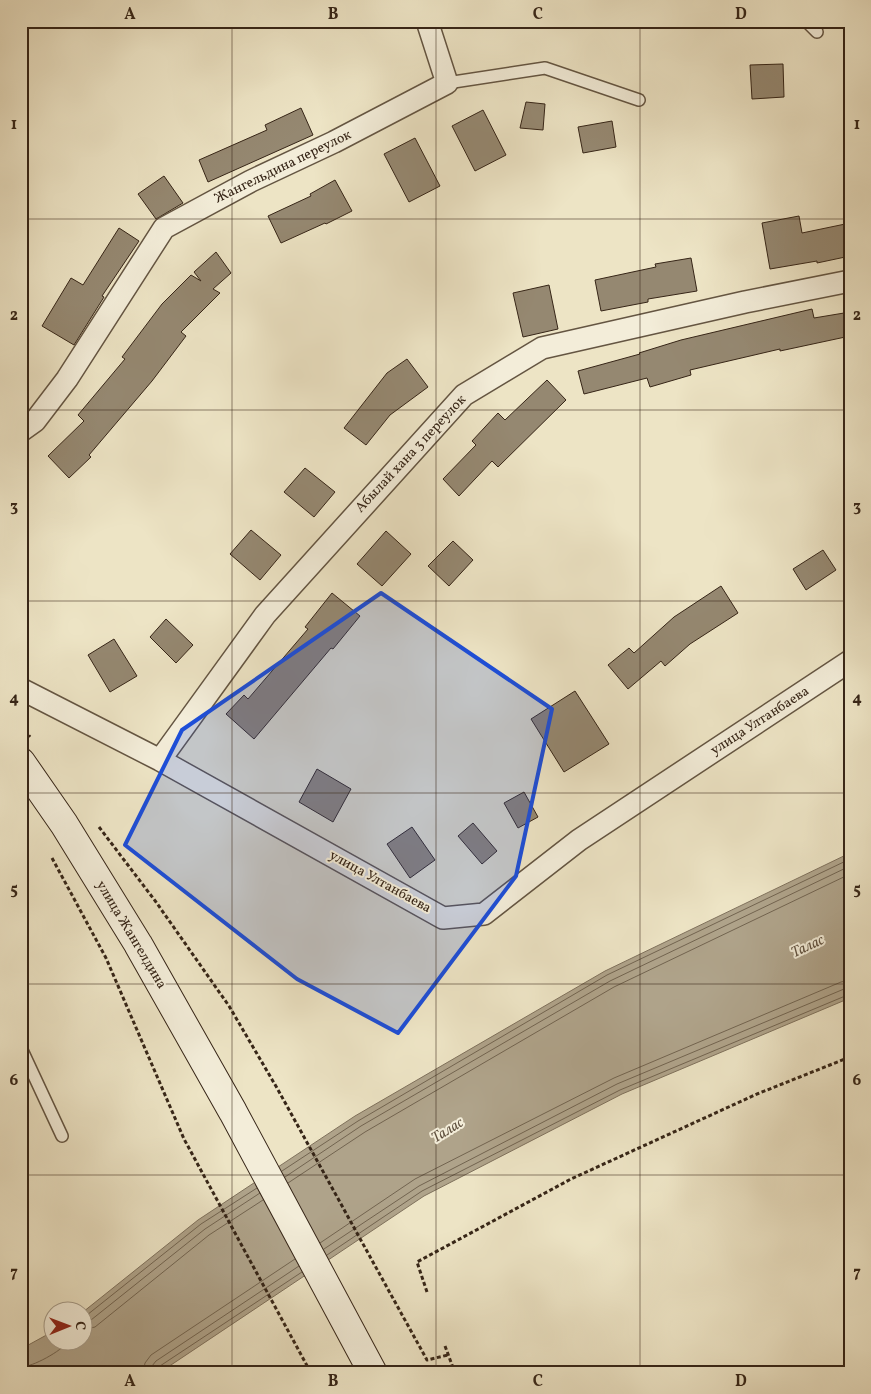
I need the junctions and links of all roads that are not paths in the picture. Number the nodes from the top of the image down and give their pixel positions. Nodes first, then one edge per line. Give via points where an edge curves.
1 (427, 21) edge
2 (806, 21) edge
3 (817, 32) dead end
4 (447, 83) junction
5 (639, 100) dead end
6 (850, 281) edge
7 (21, 431) edge
8 (850, 661) edge
9 (21, 689) edge
10 (27, 751) edge
11 (160, 760) junction
12 (21, 1048) edge
13 (62, 1136) dead end
14 (374, 1373) edge

1 - 4 street
2 - 3 lane
4 - 5 lane, Жангельдина переулок via 545,68
4 - 7 street, Жангельдина переулок via 164,228 67,379 35,421
6 - 11 street, Абылай хана 3 переулок via 542,348 464,395 264,615
8 - 11 street, улица Ултанбаева via 579,840 484,914 443,918
9 - 11 street, улица Ултанбаева
10 - 14 street, улица Жангелдина via 64,824 138,944 233,1112
12 - 13 lane

